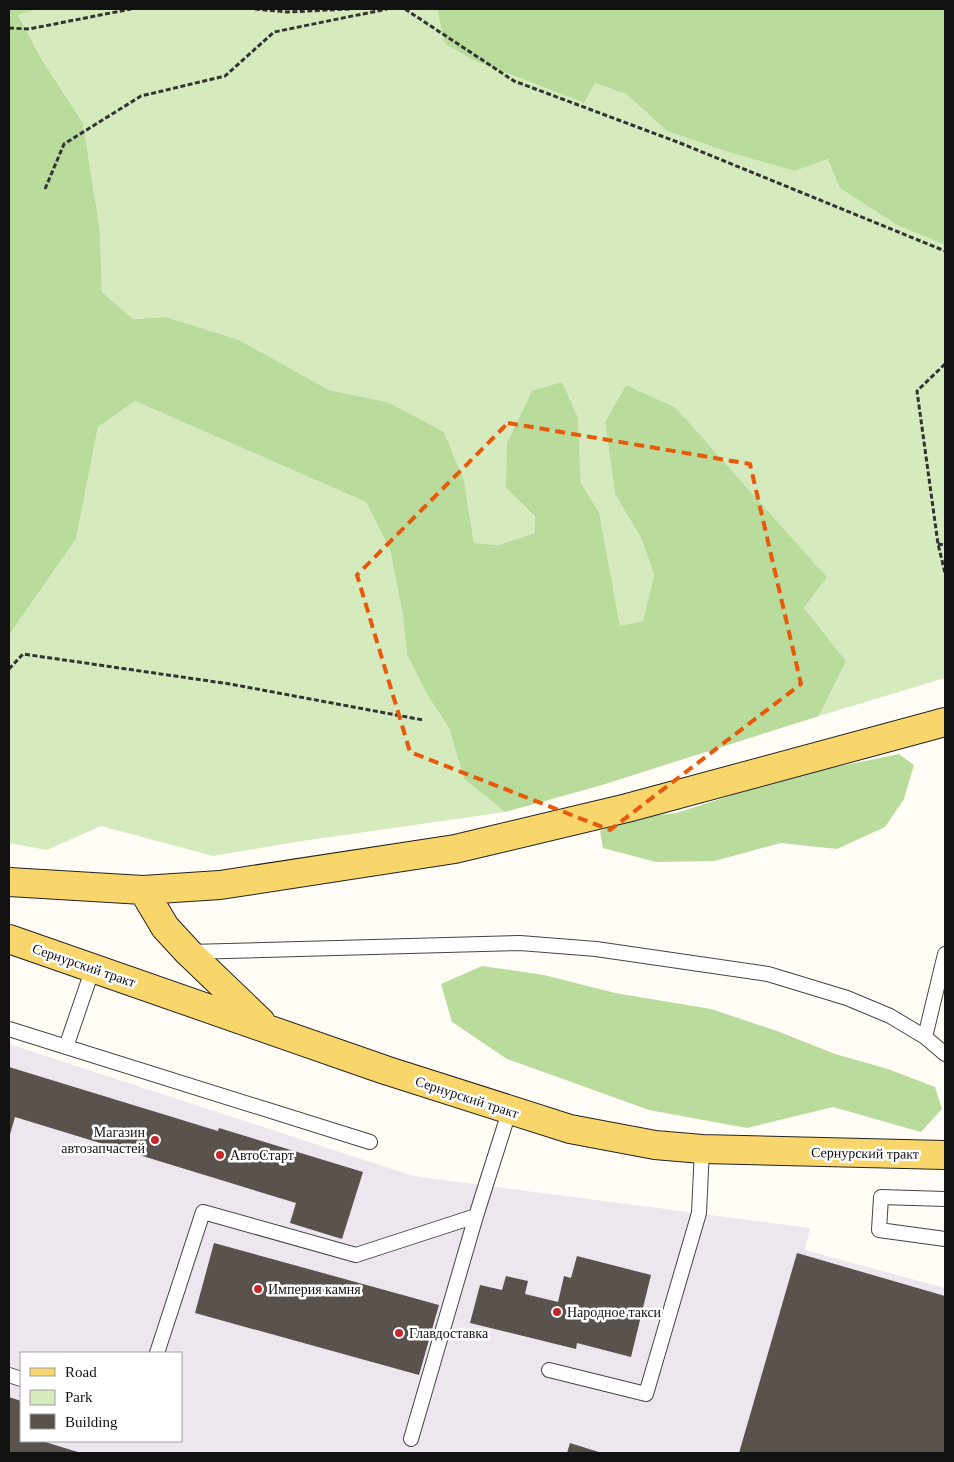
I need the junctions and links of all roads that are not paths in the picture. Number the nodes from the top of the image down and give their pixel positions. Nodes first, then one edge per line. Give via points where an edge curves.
1 (945, 722) edge
2 (9, 882) edge
3 (144, 890) junction
4 (9, 939) edge
5 (188, 952) junction
6 (945, 954) edge
7 (93, 968) junction
8 (267, 1028) junction
9 (9, 1029) edge
10 (925, 1037) junction
11 (66, 1047) junction
12 (945, 1054) edge
13 (509, 1112) junction
14 (370, 1142) dead end
15 (702, 1149) junction
16 (945, 1155) edge
17 (945, 1199) edge
18 (476, 1216) junction
19 (945, 1239) edge
20 (157, 1352) edge
21 (549, 1370) dead end
22 (412, 1439) dead end

1 - 3 main road via 627,808 455,849 238,882
2 - 3 main road
3 - 5 main road via 165,927
4 - 7 main road, Сернурский тракт
5 - 8 main road
5 - 10 lane via 520,943 596,949 768,974 847,998 890,1016
6 - 10 lane
7 - 8 main road, Сернурский тракт
7 - 11 lane
8 - 13 main road, Сернурский тракт
9 - 11 lane
10 - 12 lane
11 - 14 lane
13 - 15 main road, Сернурский тракт via 608,1138
13 - 18 lane
15 - 16 main road, Сернурский тракт
15 - 21 lane via 699,1213 646,1394
17 - 19 lane via 881,1197 879,1230
18 - 20 lane via 356,1255 202,1212
18 - 22 lane

